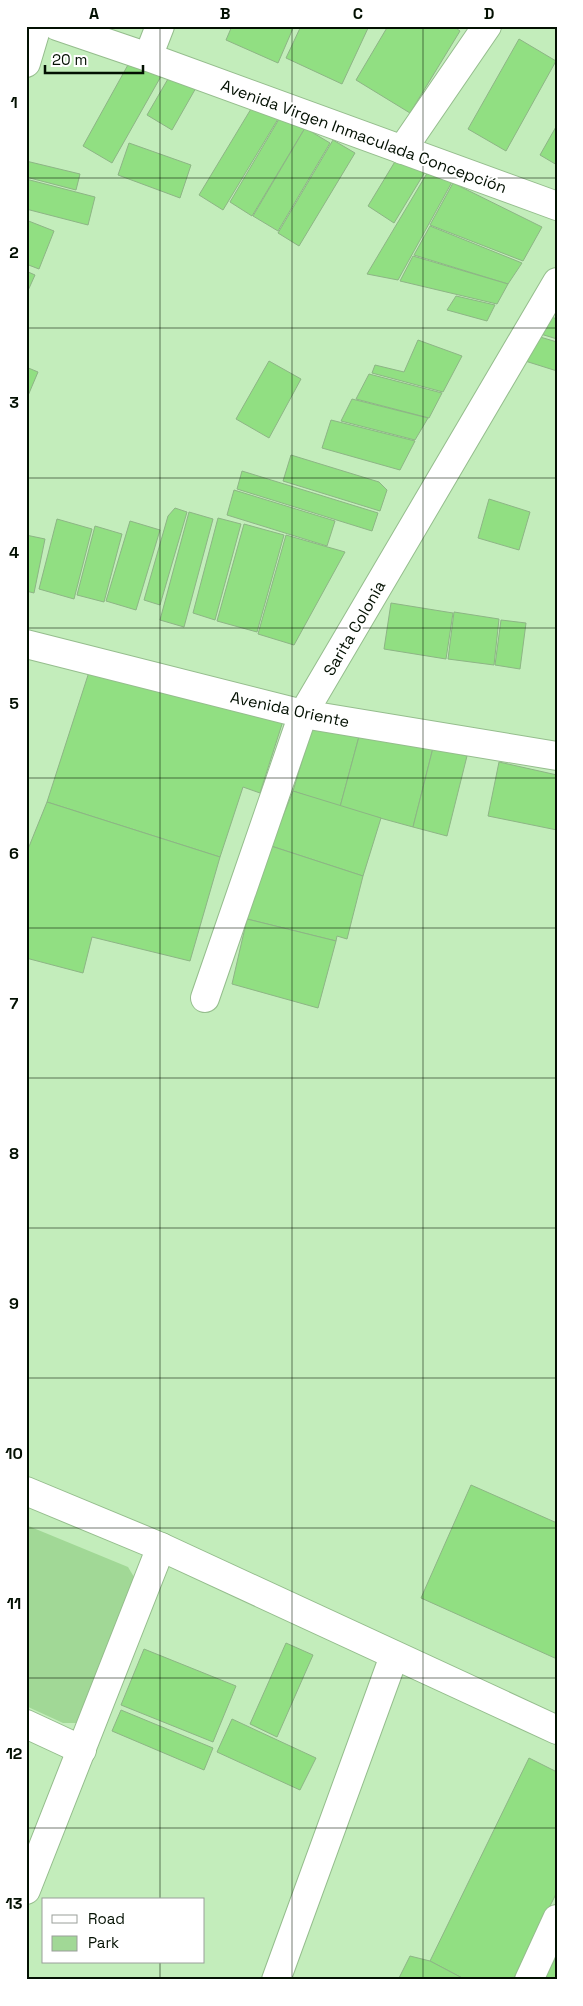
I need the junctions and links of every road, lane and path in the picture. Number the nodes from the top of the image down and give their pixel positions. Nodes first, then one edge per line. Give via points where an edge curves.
1 (37, 26) edge
2 (57, 26) edge
3 (160, 26) edge
4 (487, 26) edge
5 (148, 57) junction
6 (26, 63) edge
7 (402, 150) junction
8 (557, 206) edge
9 (557, 282) edge
10 (26, 644) edge
11 (303, 714) junction
12 (557, 756) edge
13 (205, 998) dead end
14 (26, 1491) edge
15 (161, 1547) junction
16 (394, 1656) junction
17 (26, 1724) edge
18 (557, 1730) edge
19 (82, 1750) junction
20 (26, 1890) edge
21 (557, 1919) edge
22 (276, 1980) edge
23 (529, 1980) edge

1 - 6 street
2 - 5 street, Avenida Virgen Inmaculada Concepción
3 - 5 street
4 - 7 street
5 - 7 street, Avenida Virgen Inmaculada Concepción
7 - 8 street, Avenida Virgen Inmaculada Concepción
9 - 11 street, Sarita Colonia
10 - 11 street, Avenida Oriente
11 - 12 street, Avenida Oriente
11 - 13 street, Sarita Colonia
14 - 15 street
15 - 16 street
15 - 19 street
16 - 18 street
16 - 22 street
17 - 19 street
19 - 20 street
21 - 23 street

